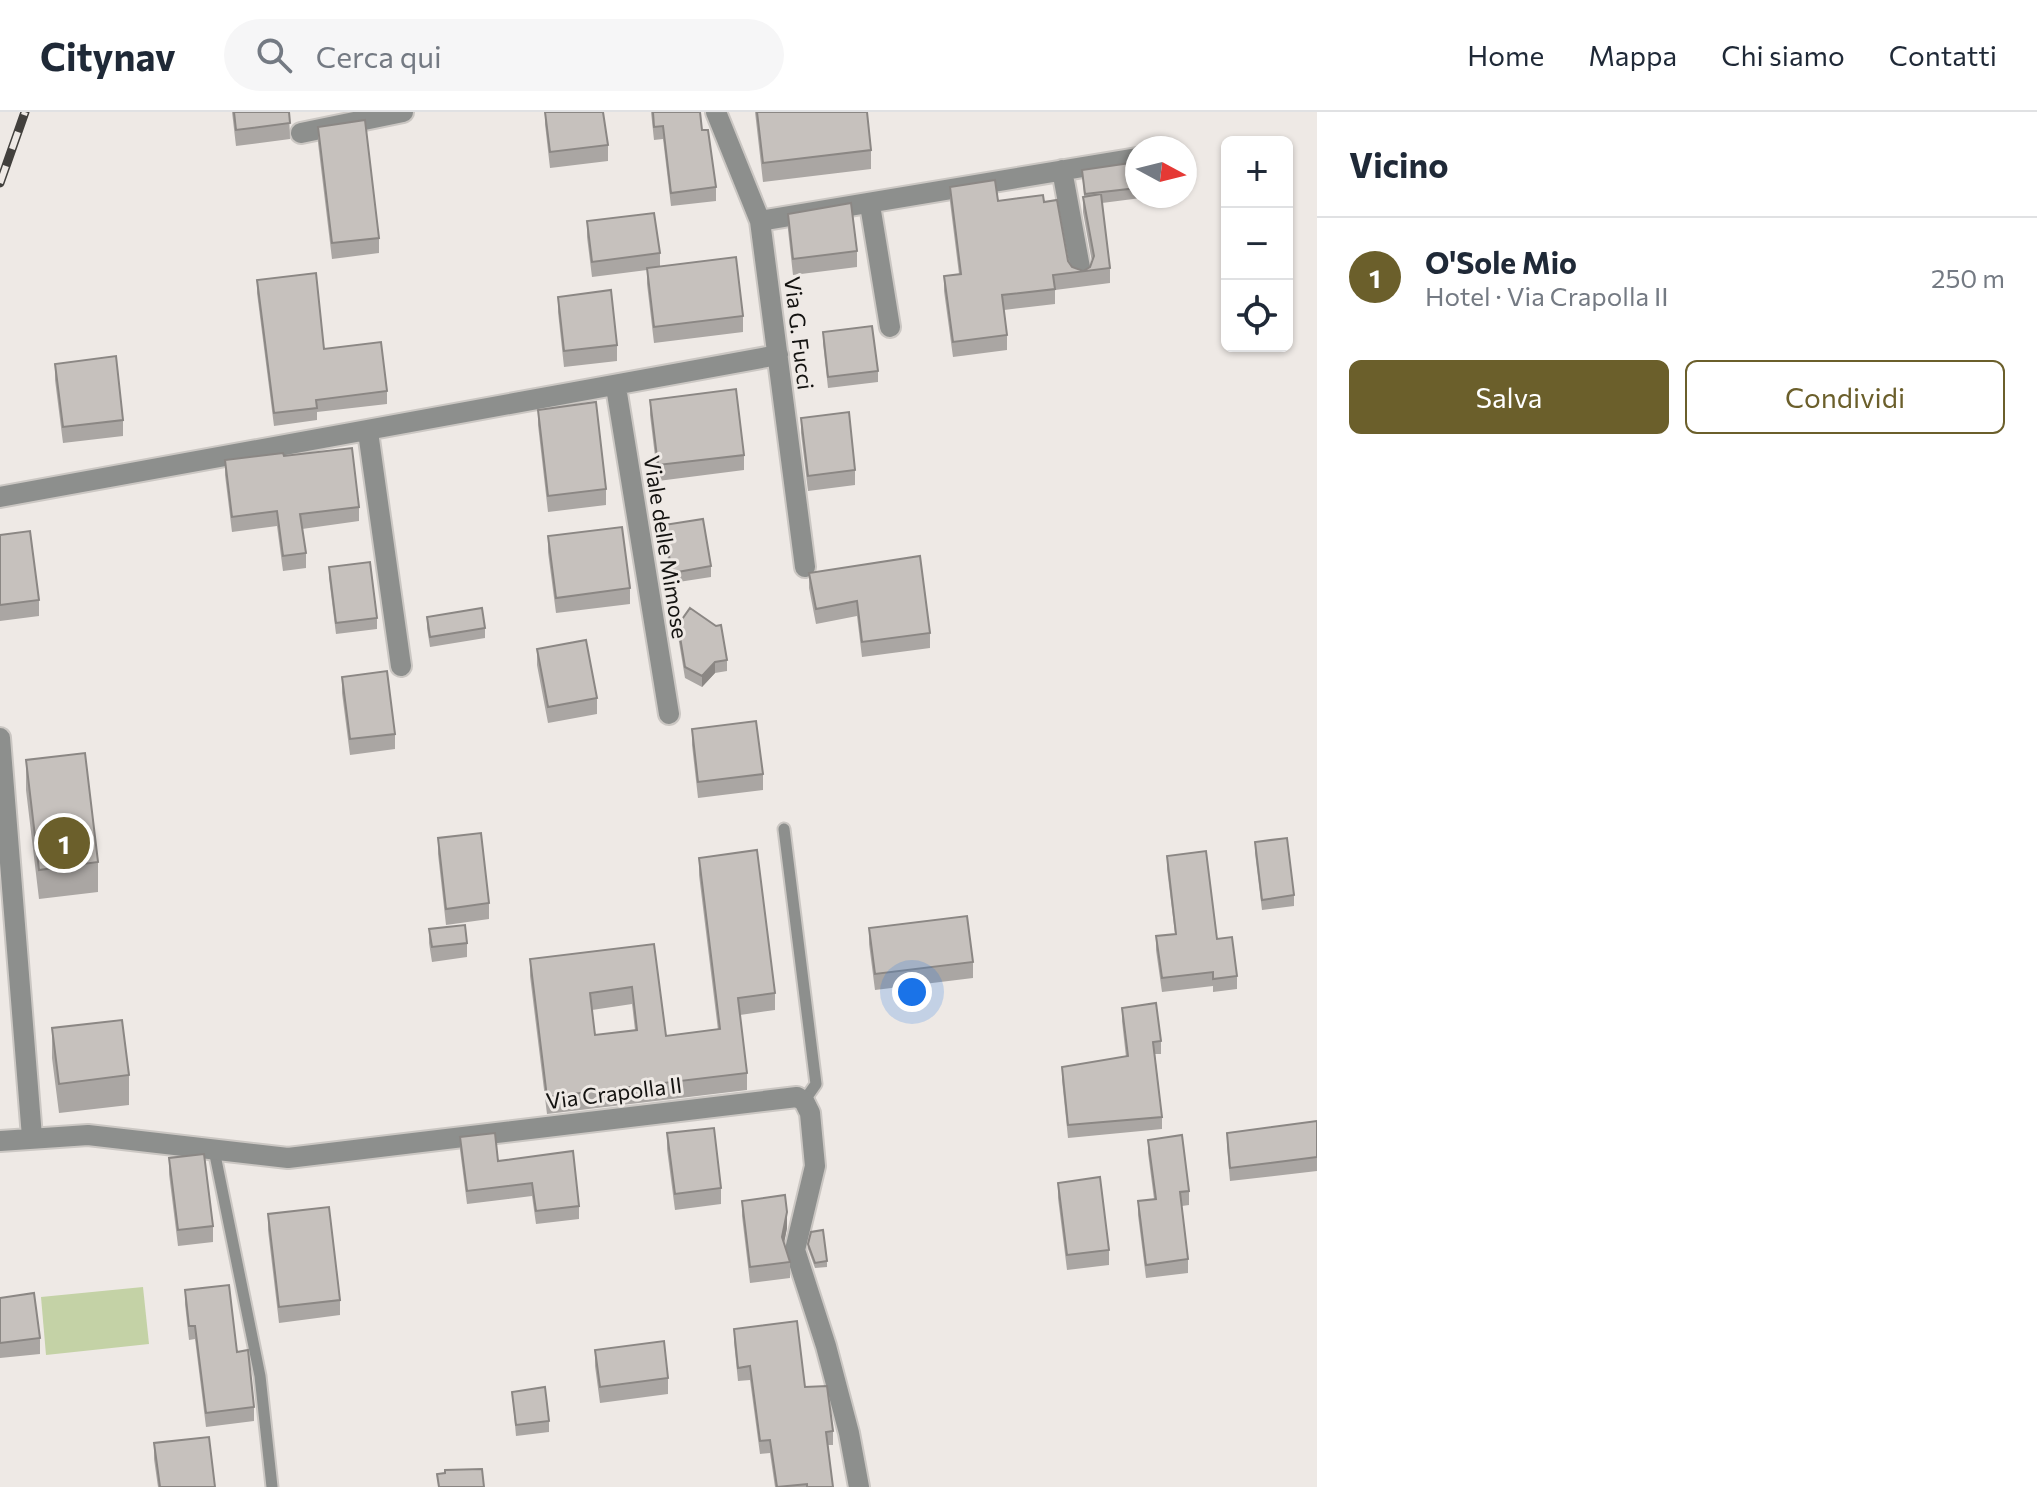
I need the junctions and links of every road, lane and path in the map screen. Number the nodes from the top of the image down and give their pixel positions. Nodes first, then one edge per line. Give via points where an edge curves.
1 (403, 112) edge
2 (716, 112) edge
3 (301, 133) dead end
4 (1125, 160) edge
5 (1062, 170) junction
6 (870, 205) junction
7 (760, 221) junction
8 (1081, 273) edge
9 (890, 327) dead end
10 (778, 355) junction
11 (616, 387) junction
12 (368, 432) junction
13 (0, 497) edge
14 (805, 567) dead end
15 (401, 666) dead end
16 (669, 714) dead end
17 (0, 738) edge
18 (784, 829) dead end
19 (804, 1101) junction
20 (32, 1137) junction
21 (0, 1141) edge
22 (214, 1150) junction
23 (272, 1487) edge
24 (859, 1487) edge

1 - 3 street
2 - 7 street, Via G. Fucci
4 - 5 street
5 - 6 street
5 - 8 street
6 - 7 street
6 - 9 street
7 - 10 street, Via G. Fucci
10 - 11 street
10 - 14 street, Via G. Fucci
11 - 12 street
11 - 16 street, Viale delle Mimose
12 - 13 street
12 - 15 street
17 - 20 street
18 - 19 lane via 816,1084
19 - 22 street, Via Crapolla II via 786,1096 288,1158
19 - 24 street via 815,1166 795,1250 833,1371
20 - 21 street, Via Crapolla II
20 - 22 street, Via Crapolla II via 88,1135
22 - 23 lane via 260,1376

